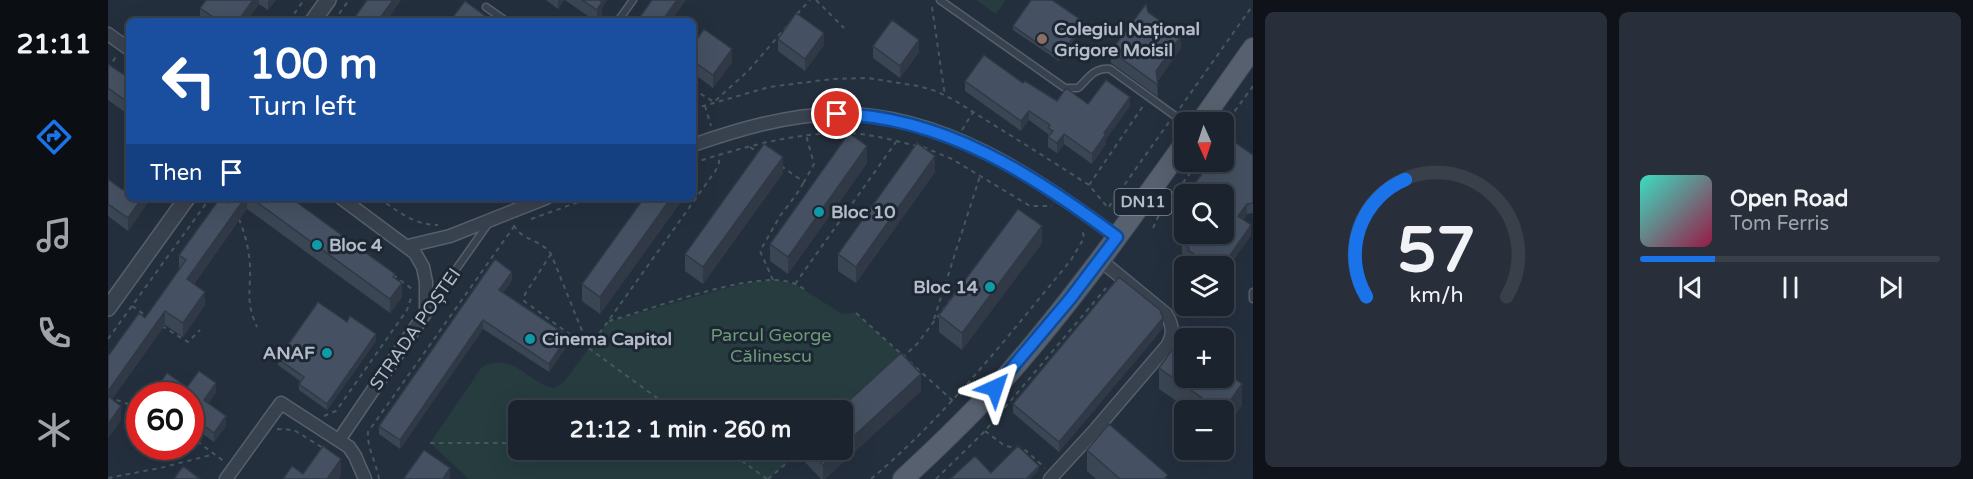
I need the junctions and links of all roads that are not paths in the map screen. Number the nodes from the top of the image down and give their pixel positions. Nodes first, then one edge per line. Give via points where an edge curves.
1 (328, 0) edge
2 (633, 0) edge
3 (940, 0) edge
4 (486, 7) dead end
5 (315, 18) edge
6 (502, 18) edge
7 (620, 18) edge
8 (108, 34) edge
9 (126, 46) edge
10 (1253, 48) edge
11 (1208, 112) edge
12 (1174, 115) edge
13 (696, 144) edge
14 (1174, 158) edge
15 (185, 201) edge
16 (344, 201) edge
17 (538, 201) edge
18 (492, 219) junction
19 (1117, 237) junction
20 (408, 246) junction
21 (1100, 260) junction
22 (1253, 292) edge
23 (1253, 299) edge
24 (108, 308) edge
25 (426, 312) junction
26 (339, 440) junction
27 (229, 475) edge
28 (1051, 477) edge
29 (365, 479) edge
30 (903, 479) edge

1 - 5 street
2 - 7 lane
3 - 12 lane via 1065,88 1078,88 1092,73 1110,69
4 - 6 lane
8 - 9 street
10 - 11 main road
13 - 19 street via 761,124 801,117 837,114 896,120 977,149 1056,193
14 - 19 main road, DN11
15 - 24 street
16 - 20 street
17 - 18 street
18 - 20 street via 450,236
18 - 25 lane, STRADA POȘTEI
19 - 21 main road, DN11
20 - 25 street, STRADA POȘTEI via 416,253 425,275
21 - 28 street via 1166,314 1172,336
21 - 30 main road, DN11 via 1011,370
22 - 23 lane
25 - 26 street, STRADA POȘTEI
26 - 27 street via 281,403
26 - 29 street via 353,453

